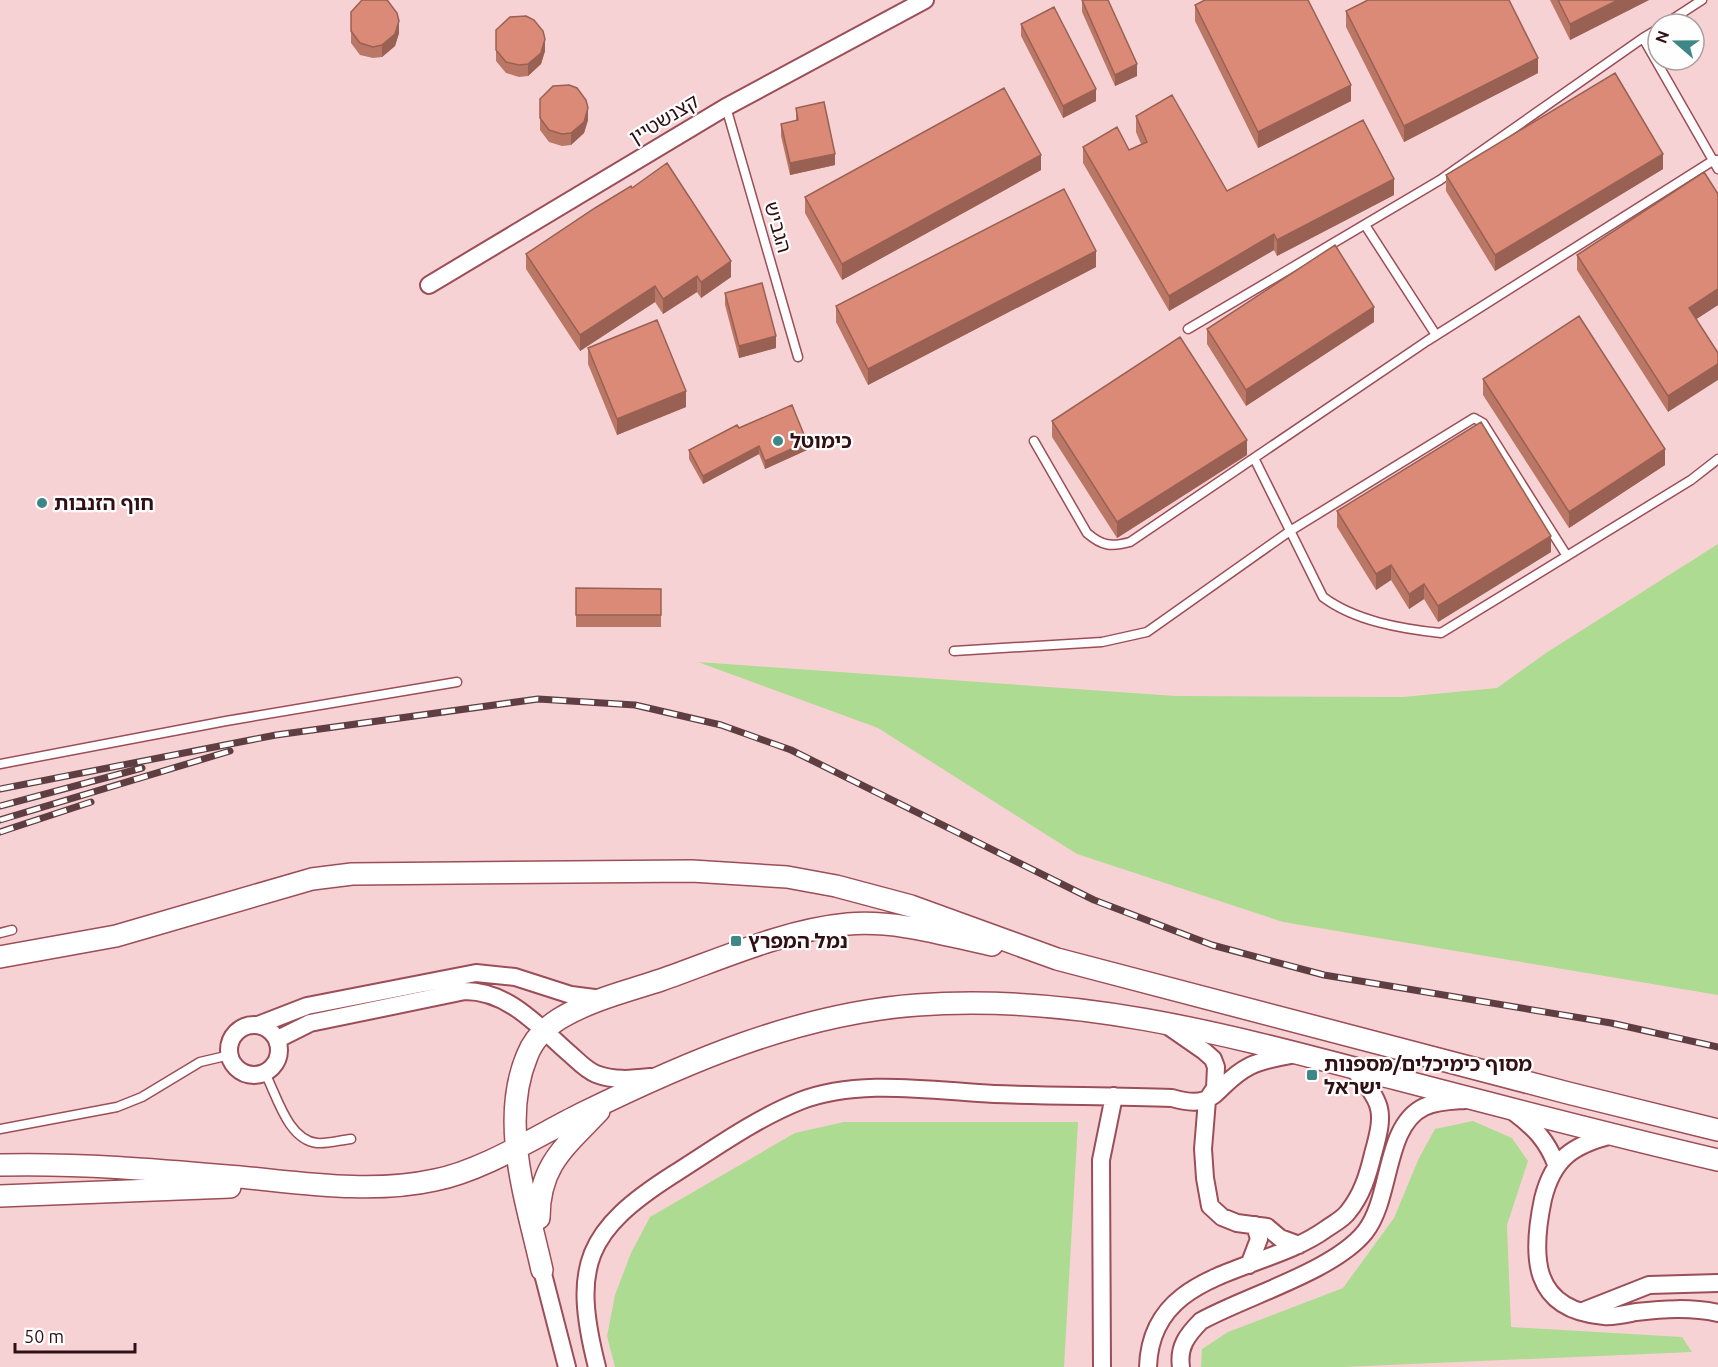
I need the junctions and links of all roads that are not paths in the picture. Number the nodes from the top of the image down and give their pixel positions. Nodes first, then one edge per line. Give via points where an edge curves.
1 (925, 0) edge
2 (1702, 0) edge
3 (1684, 12) edge
4 (1646, 36) edge
5 (1643, 38) junction
6 (726, 106) junction
7 (1716, 160) edge
8 (1718, 169) edge
9 (1365, 225) junction
10 (429, 285) dead end
11 (1188, 329) dead end
12 (1436, 335) junction
13 (798, 357) dead end
14 (1034, 441) dead end
15 (1254, 458) junction
16 (1718, 459) edge
17 (1290, 531) junction
18 (1567, 556) junction
19 (954, 651) dead end
20 (457, 682) dead end
21 (0, 764) edge
22 (12, 930) dead end
23 (0, 933) edge
24 (0, 957) edge
25 (1057, 959) junction
26 (606, 999) junction
27 (258, 1025) junction
28 (1167, 1025) junction
29 (544, 1030) junction
30 (278, 1039) junction
31 (1299, 1053) junction
32 (230, 1055) junction
33 (1353, 1068) junction
34 (265, 1073) junction
35 (662, 1076) junction
36 (1114, 1096) junction
37 (1474, 1099) junction
38 (610, 1100) junction
39 (1207, 1100) junction
40 (1510, 1109) junction
41 (0, 1129) edge
42 (1718, 1130) edge
43 (1612, 1135) junction
44 (351, 1139) dead end
45 (517, 1146) junction
46 (1718, 1160) edge
47 (1556, 1164) junction
48 (0, 1166) edge
49 (295, 1182) junction
50 (0, 1196) edge
51 (1255, 1225) junction
52 (1299, 1245) junction
53 (1249, 1264) junction
54 (542, 1270) junction
55 (1718, 1283) edge
56 (1582, 1311) junction
57 (1718, 1313) edge
58 (567, 1367) edge
59 (597, 1367) edge
60 (1102, 1367) edge
61 (1148, 1367) edge
62 (1181, 1367) edge

1 - 6 street, קצנשטיין
2 - 3 lane
4 - 5 lane
5 - 7 lane
5 - 9 lane via 1440,180
6 - 10 street, קצנשטיין
6 - 13 lane, הגביש
7 - 8 lane
7 - 12 lane
9 - 11 lane
9 - 12 lane
12 - 15 lane
14 - 15 lane via 1088,533 1111,547 1130,542
15 - 17 lane
16 - 18 lane via 1691,480
17 - 18 lane via 1323,597 1341,611 1415,631 1441,633
17 - 18 lane via 1474,418 1483,423
17 - 19 lane via 1147,632 1102,642
20 - 21 lane
22 - 23 lane
24 - 25 street via 116,936 312,879 352,874 692,871 787,877 868,893
25 - 26 street via 900,926 849,924 801,933
25 - 42 street
26 - 27 street via 571,995 515,977 476,973 307,1006
26 - 29 street
27 - 30 street
27 - 32 street via 237,1032 229,1047
28 - 31 street
28 - 35 street via 1056,1006 975,1002 916,1005 861,1012 775,1032
28 - 39 street via 1213,1059 1217,1077
29 - 30 street via 495,995 465,991 310,1023
29 - 35 street via 595,1073 612,1079
29 - 45 street via 527,1054 518,1080 514,1115
30 - 34 street via 279,1055 272,1069
31 - 33 street
31 - 39 street via 1250,1066
32 - 34 street via 243,1072
32 - 41 lane via 200,1062 117,1107
33 - 37 street
33 - 52 street via 1376,1096 1381,1116 1367,1178 1347,1214
34 - 44 lane via 295,1131 306,1141
35 - 38 street
36 - 39 street via 1172,1098 1199,1104
36 - 59 street via 911,1088 847,1091 802,1100 750,1125 656,1186 610,1223 588,1267 584,1291 586,1325
36 - 60 street via 1101,1161
37 - 40 street
37 - 62 street via 1438,1102 1413,1114 1398,1136 1378,1209 1365,1232 1346,1251 1201,1321 1186,1336 1179,1357
38 - 45 street
38 - 54 street via 558,1155 545,1177 539,1194
39 - 51 street via 1203,1149 1210,1206 1222,1218
40 - 43 street
40 - 47 street via 1549,1144
43 - 46 street
43 - 47 street via 1585,1142
45 - 49 street via 438,1180 381,1187
45 - 54 street
47 - 56 street via 1539,1226 1539,1276 1563,1303
48 - 49 street via 109,1165
49 - 50 street
51 - 52 street via 1267,1227 1280,1238
51 - 53 street via 1259,1239
52 - 53 street
53 - 61 street via 1191,1290 1168,1308 1155,1327
54 - 58 street
55 - 56 street via 1649,1285
56 - 57 street via 1604,1316 1698,1308

